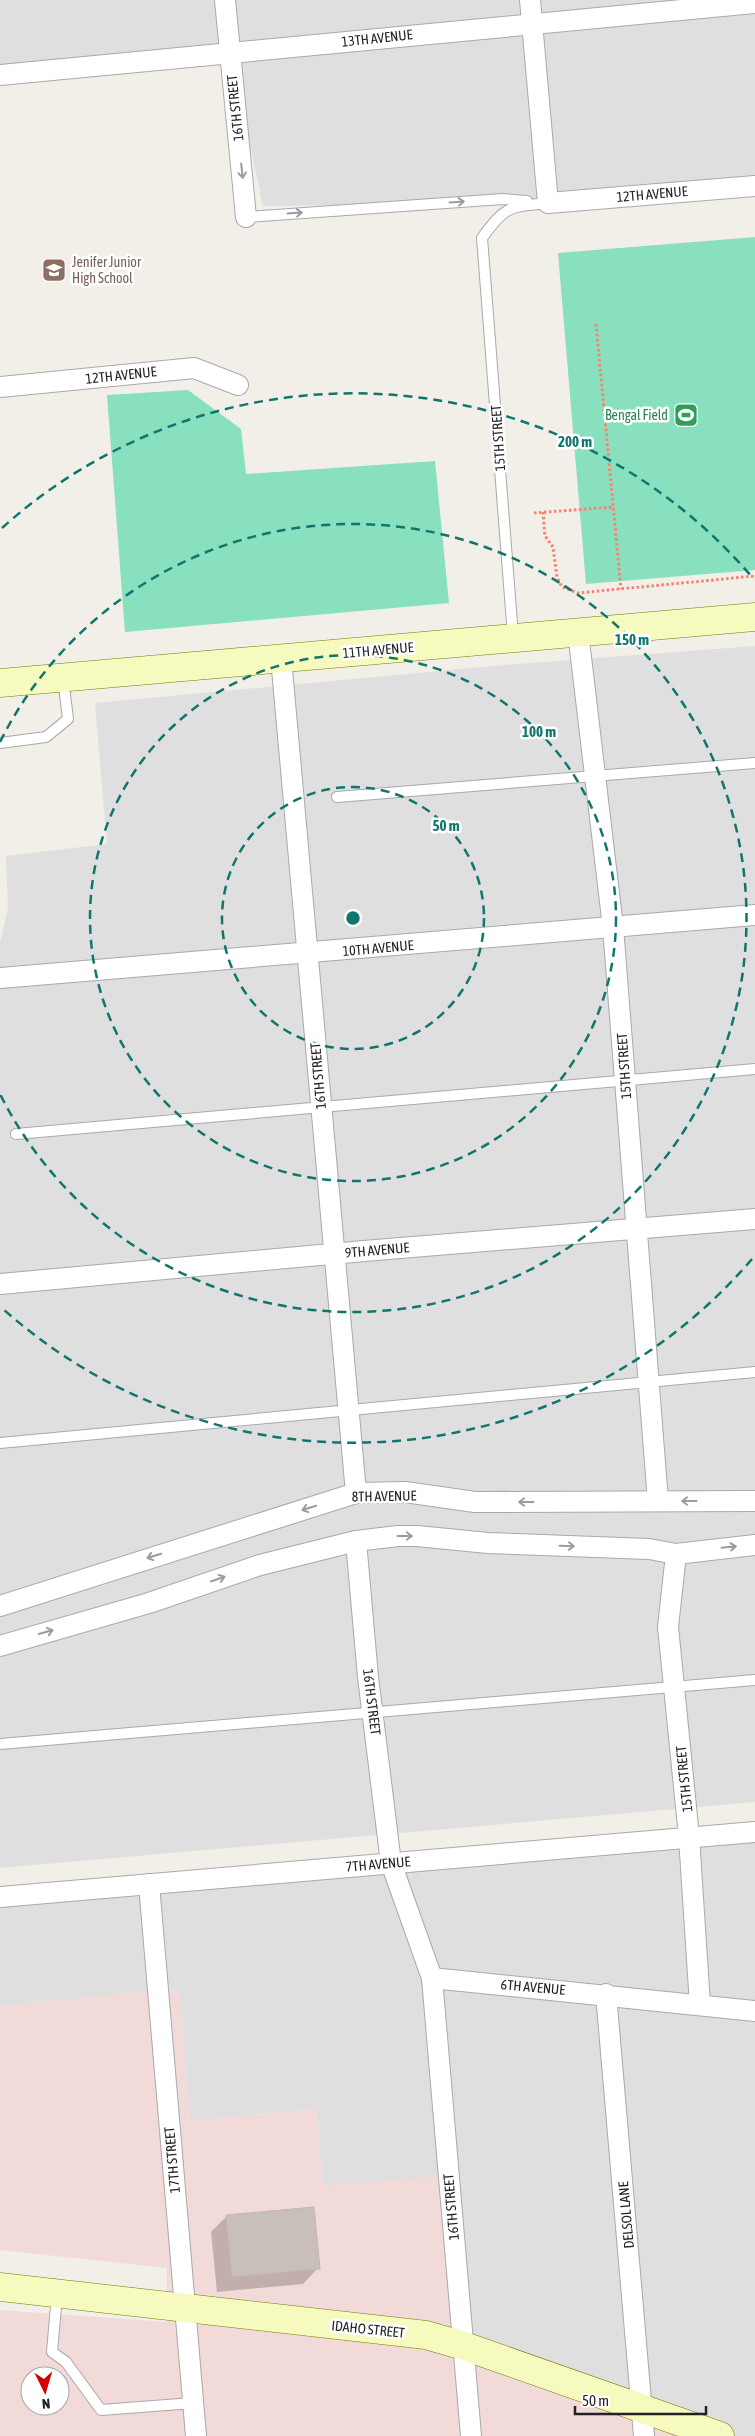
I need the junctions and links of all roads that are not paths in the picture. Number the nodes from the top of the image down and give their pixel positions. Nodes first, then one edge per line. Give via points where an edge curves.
1 (225, 0) edge
2 (530, 0) edge
3 (755, 3) edge
4 (532, 23) junction
5 (230, 53) junction
6 (0, 75) edge
7 (755, 186) edge
8 (548, 203) junction
9 (246, 217) joint
10 (238, 386) dead end
11 (0, 387) edge
12 (755, 617) edge
13 (578, 632) junction
14 (513, 638) junction
15 (281, 658) junction
16 (63, 677) junction
17 (0, 683) edge
18 (0, 742) edge
19 (755, 763) edge
20 (595, 777) junction
21 (337, 797) dead end
22 (755, 915) edge
23 (613, 927) junction
24 (308, 954) junction
25 (0, 978) edge
26 (755, 1069) edge
27 (625, 1081) junction
28 (321, 1108) junction
29 (16, 1134) dead end
30 (755, 1219) edge
31 (637, 1228) junction
32 (334, 1253) junction
33 (0, 1284) edge
34 (755, 1372) edge
35 (649, 1382) junction
36 (348, 1410) junction
37 (0, 1442) edge
38 (356, 1493) junction
39 (658, 1501) junction
40 (755, 1501) edge
41 (356, 1541) junction
42 (755, 1545) edge
43 (676, 1554) junction
44 (0, 1606) edge
45 (0, 1646) edge
46 (755, 1680) edge
47 (674, 1687) junction
48 (373, 1712) junction
49 (0, 1744) edge
50 (755, 1832) edge
51 (690, 1838) junction
52 (391, 1863) junction
53 (149, 1884) junction
54 (0, 1897) edge
55 (432, 1978) junction
56 (606, 1994) junction
57 (700, 2005) junction
58 (755, 2011) edge
59 (0, 2287) edge
60 (57, 2294) junction
61 (185, 2308) junction
62 (464, 2346) junction
63 (193, 2403) junction
64 (642, 2408) junction
65 (196, 2436) edge
66 (471, 2436) edge
67 (644, 2436) edge
68 (720, 2436) edge

1 - 5 street, 16TH STREET
2 - 4 street
3 - 4 street, 13TH AVENUE
4 - 5 street, 13TH AVENUE
4 - 8 street
5 - 6 street, 13TH AVENUE
5 -> 9 street, 16TH STREET
7 - 8 street, 12TH AVENUE
9 -> 8 lane via 503,198
8 - 14 lane, 15TH STREET via 513,207 497,218 482,238
10 - 11 street, 12TH AVENUE via 194,368
12 - 13 main road, 11TH AVENUE
13 - 14 main road, 11TH AVENUE
13 - 20 street, 15TH STREET
14 - 15 main road, 11TH AVENUE
15 - 16 main road, 11TH AVENUE
15 - 24 street, 16TH STREET
16 - 17 main road, 11TH AVENUE
16 - 18 lane via 68,719 46,738
19 - 20 lane
20 - 21 lane
20 - 23 street, 15TH STREET
22 - 23 street, 10TH AVENUE
23 - 24 street, 10TH AVENUE
23 - 27 street, 15TH STREET
24 - 25 street, 10TH AVENUE
24 - 28 street, 16TH STREET
26 - 27 lane
27 - 28 lane
27 - 31 street, 15TH STREET
28 - 29 lane
28 - 32 street, 16TH STREET
30 - 31 street, 9TH AVENUE
31 - 32 street, 9TH AVENUE
31 - 35 street, 15TH STREET
32 - 33 street, 9TH AVENUE
32 - 36 street, 16TH STREET
34 - 35 lane
35 - 36 lane
35 - 39 street, 15TH STREET
36 - 37 lane
36 - 38 street, 16TH STREET
39 -> 38 street, 8TH AVENUE via 475,1502 405,1492
38 -> 44 street, 8TH AVENUE
40 -> 39 street, 8TH AVENUE
41 -> 43 street via 417,1536 488,1543 649,1549
45 -> 41 street via 148,1603 260,1565
41 - 48 street, 16TH STREET
43 -> 42 street
43 - 47 street, 15TH STREET via 668,1627
46 - 47 lane
47 - 48 lane
47 - 51 street, 15TH STREET
48 - 49 lane
48 - 52 street, 16TH STREET
50 - 51 street, 7TH AVENUE
51 - 52 street, 7TH AVENUE
51 - 57 street, 15TH STREET
52 - 53 street, 7TH AVENUE
52 - 55 street
53 - 54 street, 7TH AVENUE
53 - 61 street, 17TH STREET
55 - 56 street, 6TH AVENUE
55 - 62 street, 16TH STREET
56 - 57 street, 6TH AVENUE
56 - 64 street, DELSOL LANE
57 - 58 street, 6TH AVENUE
59 - 60 main road, IDAHO STREET
60 - 61 main road, IDAHO STREET
60 - 63 lane via 52,2352 66,2362 100,2410
61 - 62 main road, IDAHO STREET via 426,2335
61 - 63 street, 17TH STREET
62 - 64 main road, IDAHO STREET
62 - 66 street, 16TH STREET
63 - 65 street, 17TH STREET
64 - 67 street, DELSOL LANE
64 - 68 main road, IDAHO STREET

